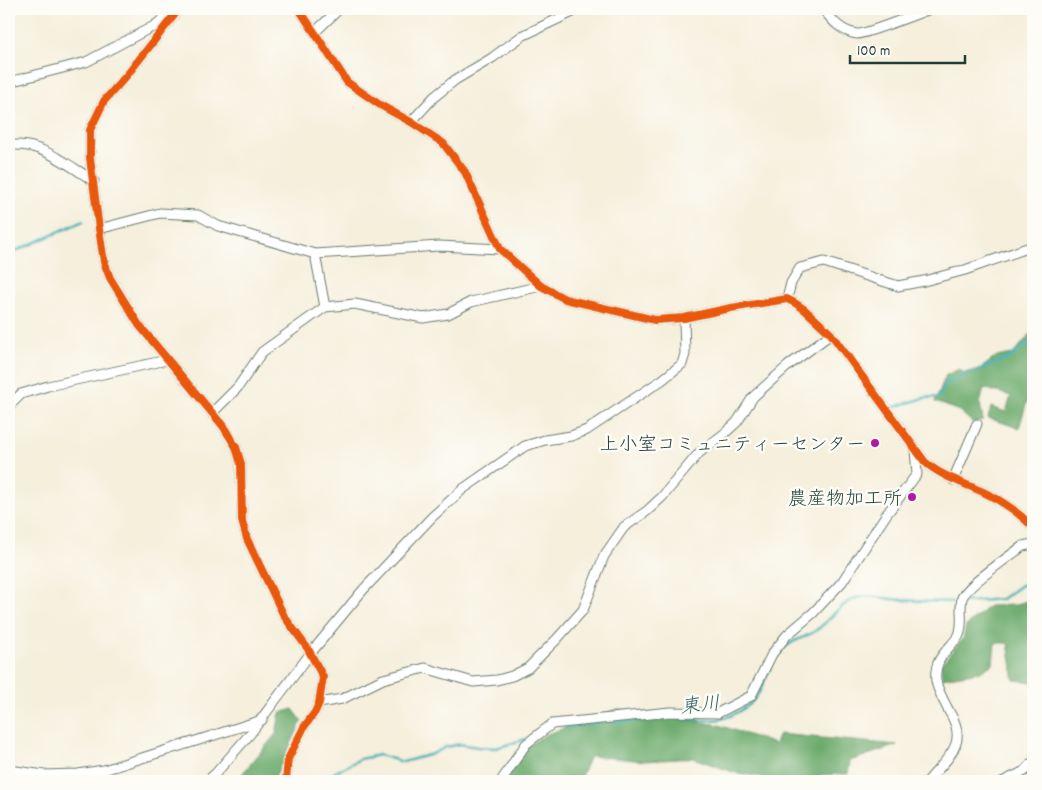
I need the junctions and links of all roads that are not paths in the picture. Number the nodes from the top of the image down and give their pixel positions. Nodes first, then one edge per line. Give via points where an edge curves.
1 (178, 9) edge
2 (299, 9) edge
3 (339, 9) edge
4 (579, 9) edge
5 (823, 9) edge
6 (930, 9) edge
7 (315, 32) junction
8 (9, 82) edge
9 (411, 122) junction
10 (9, 146) edge
11 (94, 181) junction
12 (99, 230) junction
13 (1033, 246) edge
14 (500, 249) junction
15 (315, 254) junction
16 (541, 286) junction
17 (787, 300) junction
18 (325, 307) junction
19 (684, 318) junction
20 (831, 334) junction
21 (167, 360) junction
22 (9, 406) edge
23 (212, 413) junction
24 (977, 424) dead end
25 (915, 448) junction
26 (953, 480) junction
27 (1033, 527) edge
28 (1033, 544) edge
29 (310, 654) junction
30 (319, 703) junction
31 (262, 720) junction
32 (1033, 762) edge
33 (9, 770) edge
34 (207, 781) edge
35 (286, 781) edge
36 (501, 781) edge
37 (928, 781) edge
38 (1004, 781) edge

1 - 8 street via 154,26 86,62
1 - 11 street via 104,101 90,130
2 - 7 street
3 - 7 street
4 - 9 street via 522,36 454,80
5 - 6 street via 843,29 858,34
7 - 9 street via 347,82
9 - 14 street via 444,143 451,152 465,172
10 - 11 street via 34,147
11 - 12 street
12 - 15 street via 160,213 198,215 218,226
12 - 21 street via 110,278
13 - 17 street via 965,270 898,286 824,262 812,264 800,268 791,283
14 - 15 street via 439,246
14 - 16 street
15 - 18 street
16 - 18 street via 472,302 448,314 424,318 355,304
16 - 19 street via 565,299 610,310 655,320
17 - 19 street
17 - 20 street via 795,302
18 - 23 street via 262,352 238,387
19 - 29 street via 685,354 682,364 587,430 525,446 463,489 363,590
20 - 25 street
20 - 30 street via 753,397 737,422 699,453 662,497 624,527 604,556 583,610 528,668 512,676 473,682 425,668 383,679 342,699
21 - 22 street via 40,388 21,394
21 - 23 street
23 - 29 street via 236,447 241,464 242,521 247,539 284,616
24 - 26 street
25 - 26 street via 933,469
25 - 36 street via 917,474 842,582 772,654 751,696 718,713 670,712 552,724 526,744
26 - 27 street via 983,492
28 - 37 street via 1023,546 963,595 959,636 938,662 936,681 957,724 957,738 953,753
29 - 30 street via 323,677
29 - 31 street
30 - 35 street via 288,759
31 - 33 street via 104,770 44,775
31 - 34 street
32 - 38 street

